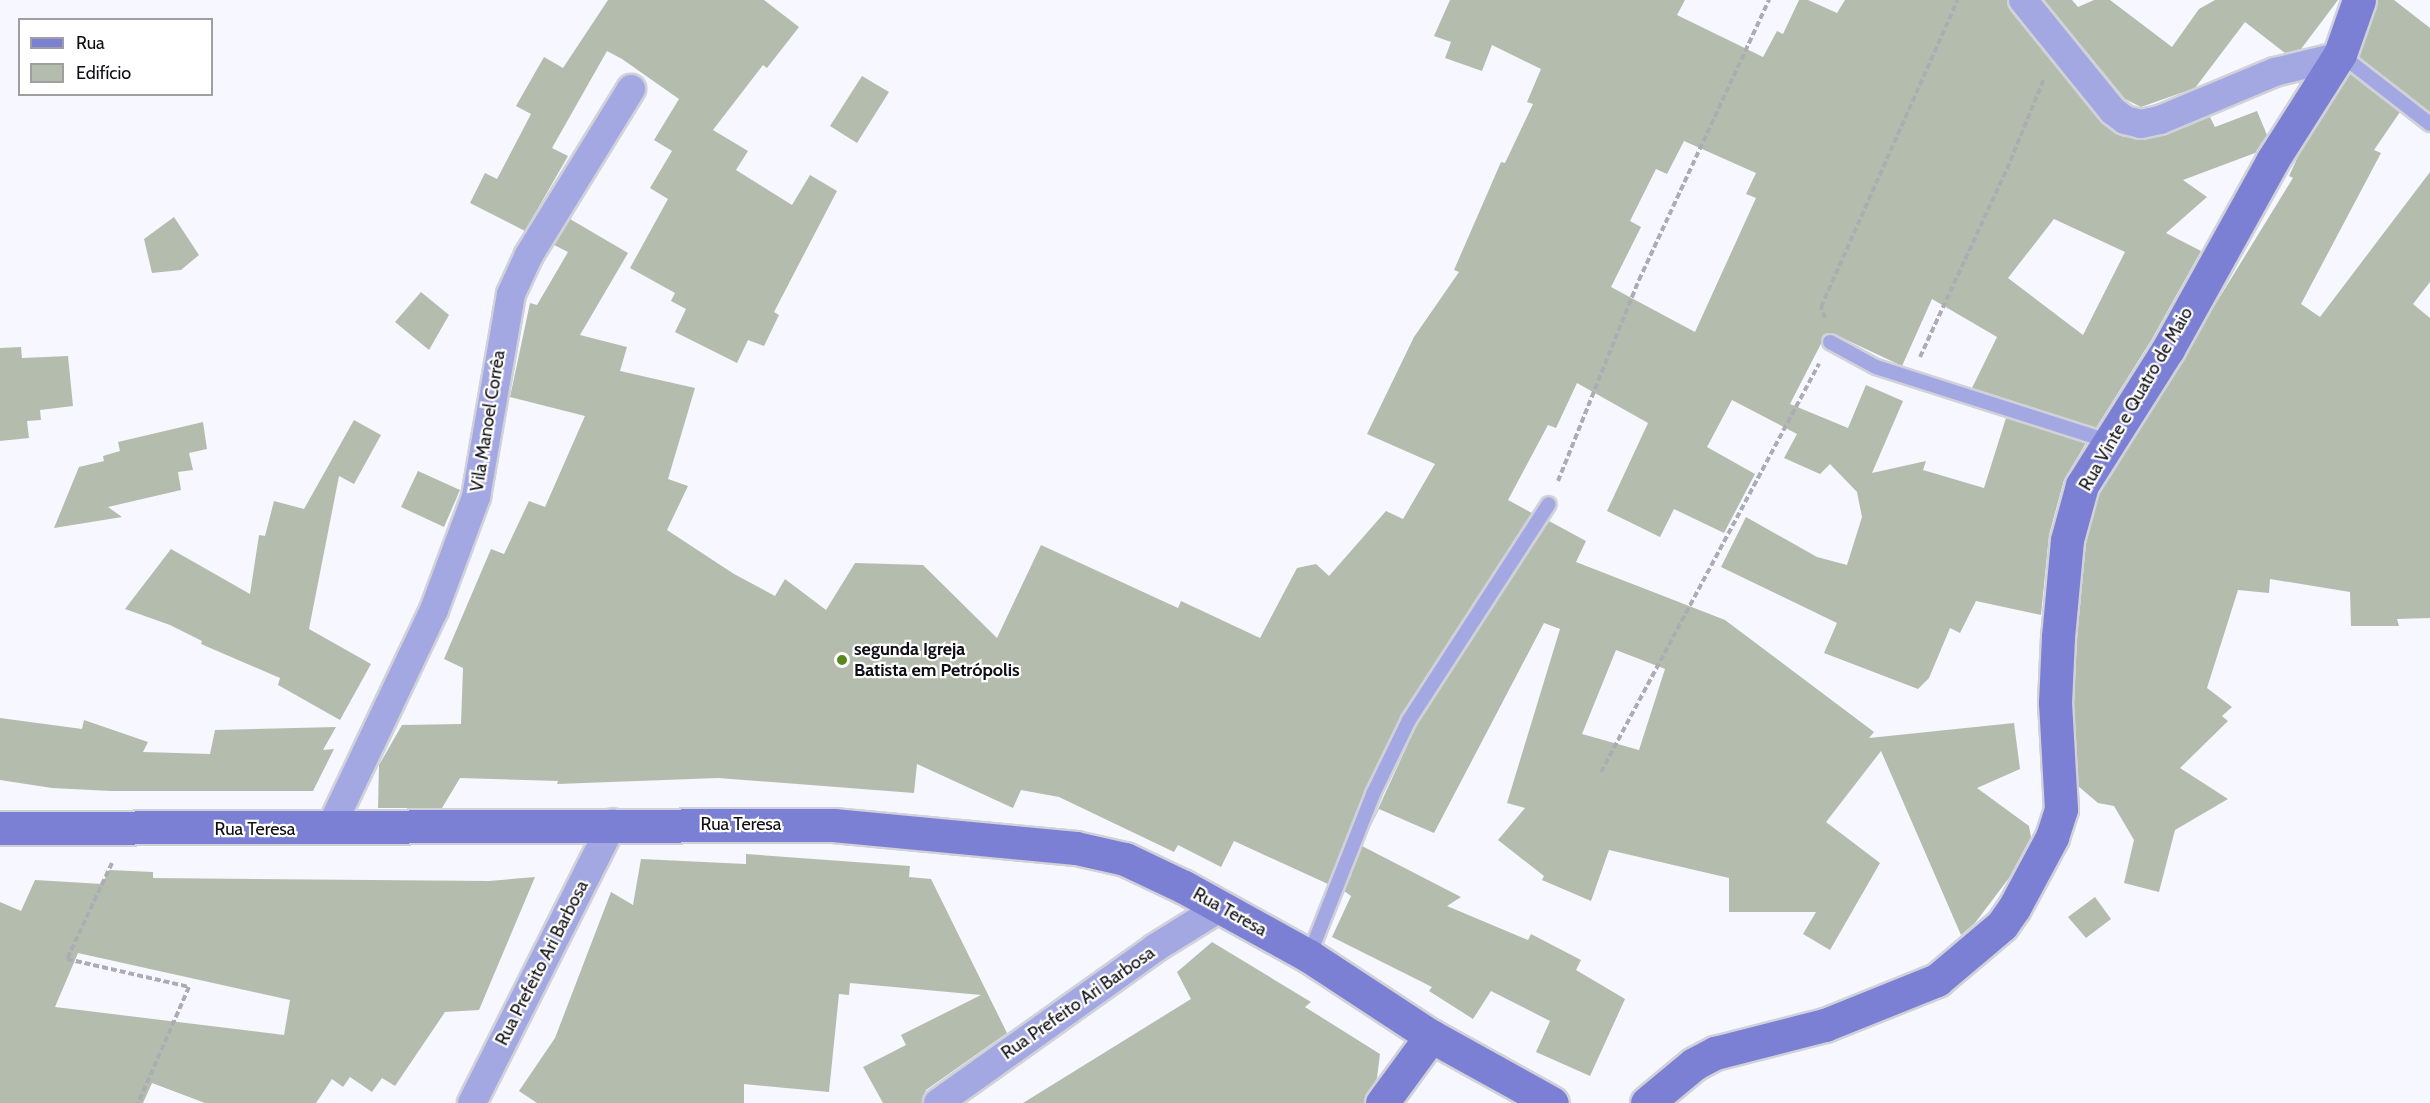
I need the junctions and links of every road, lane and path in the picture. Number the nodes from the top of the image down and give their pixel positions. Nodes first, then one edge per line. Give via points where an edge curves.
1 (1769, 0) edge
2 (1958, 0) edge
3 (2023, 0) edge
4 (2359, 0) edge
5 (2058, 44) junction
6 (2338, 56) junction
7 (631, 89) dead end
8 (2430, 124) edge
9 (1830, 342) junction
10 (1910, 379) junction
11 (2110, 442) junction
12 (1549, 504) joint
13 (1601, 772) dead end
14 (612, 823) junction
15 (0, 828) edge
16 (330, 829) junction
17 (128, 830) junction
18 (1221, 907) junction
19 (1309, 956) junction
20 (1431, 1036) junction
21 (138, 1103) edge
22 (472, 1103) edge
23 (938, 1103) edge
24 (1382, 1103) edge
25 (1552, 1103) edge
26 (1647, 1103) edge

1 - 12 path via 1639,280
2 - 9 path via 1821,307 1833,336
3 - 5 street
4 - 6 main road, Rua Vinte e Quatro de Maio
5 - 6 street via 2113,111 2125,120 2141,124 2160,120 2275,72
5 - 10 path via 2007,169
6 - 8 lane
6 - 11 main road, Rua Vinte e Quatro de Maio
7 - 16 street, Vila Manoel Corrêa via 529,255 511,294 476,497 434,609
9 - 10 lane via 1876,367
9 - 13 path
10 - 11 lane
11 - 26 main road, Rua Vinte e Quatro de Maio via 2082,485 2067,540 2055,703 2061,809 2052,837 2014,908 2002,925 1937,980 1825,1025 1714,1053 1694,1064
12 - 19 lane via 1409,720 1373,795
14 - 16 main road, Rua Teresa
14 - 18 main road, Rua Teresa via 833,825 1076,848 1125,859
14 - 22 street, Rua Prefeito Ari Barbosa
15 - 17 main road, Rua Teresa
16 - 17 main road, Rua Teresa
17 - 21 path via 67,959 189,987
18 - 19 main road, Rua Teresa
18 - 23 street, Rua Prefeito Ari Barbosa via 1155,948
19 - 20 main road, Rua Teresa
20 - 24 main road
20 - 25 main road, Rua Teresa

